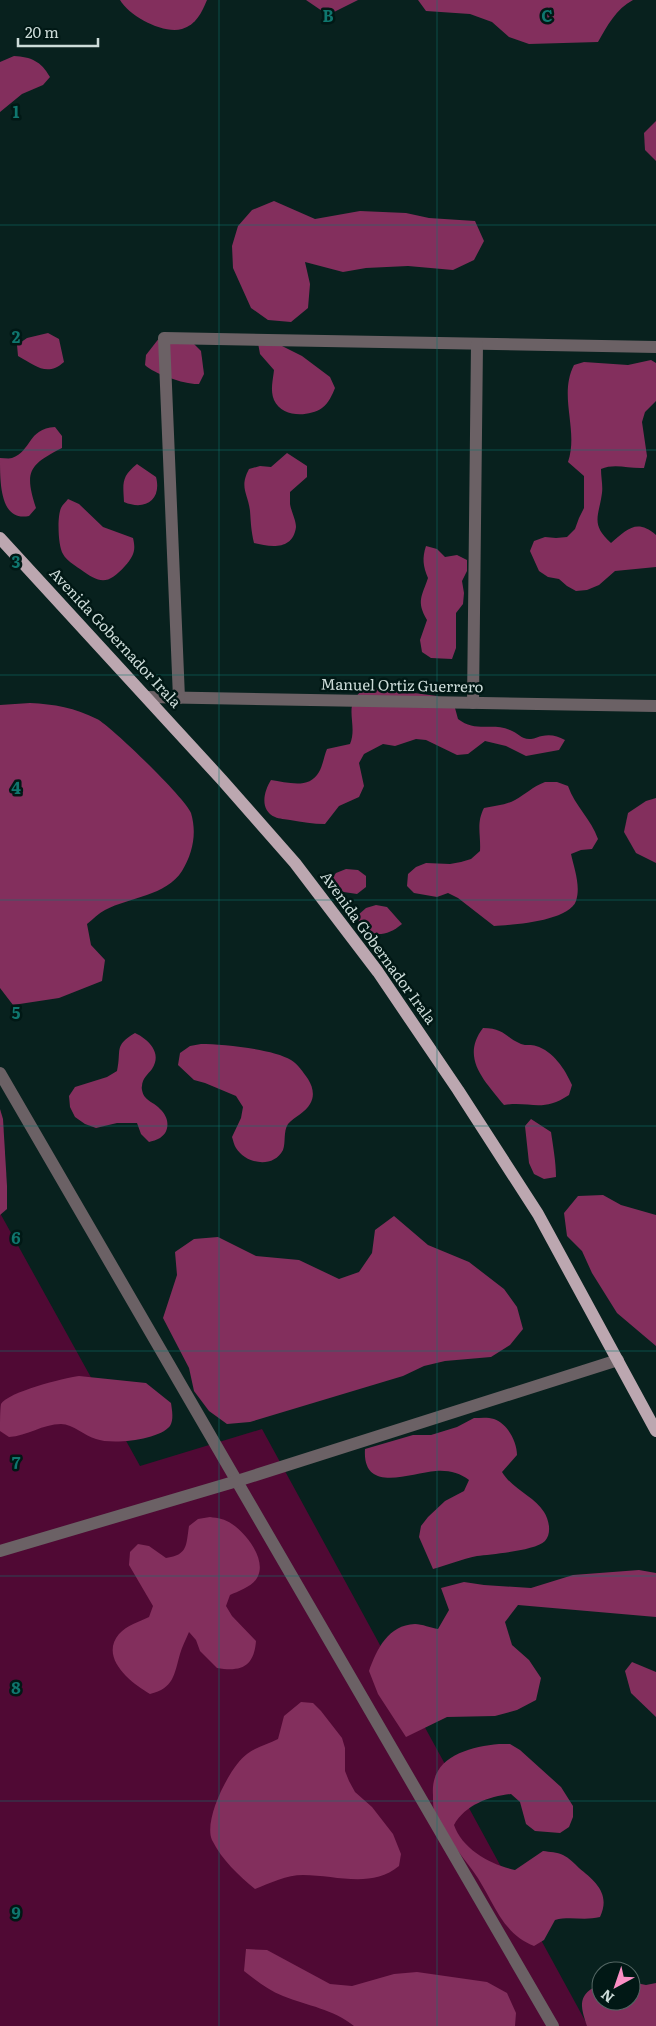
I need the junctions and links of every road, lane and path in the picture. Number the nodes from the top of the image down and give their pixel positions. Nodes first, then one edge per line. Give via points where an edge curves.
1 (477, 344) junction
2 (656, 348) edge
3 (0, 538) edge
4 (147, 697) junction
5 (179, 698) junction
6 (473, 703) junction
7 (656, 706) edge
8 (0, 1073) edge
9 (618, 1360) junction
10 (656, 1431) edge
11 (237, 1481) junction
12 (0, 1551) edge
13 (553, 2026) edge

1 - 2 street
1 - 5 street via 164,338
1 - 6 street
3 - 4 main road, Avenida Gobernador Irala
4 - 5 street, Manuel Ortiz Guerrero
4 - 9 main road, Avenida Gobernador Irala via 295,863 378,972 538,1214
5 - 6 street, Manuel Ortiz Guerrero
6 - 7 street, Manuel Ortiz Guerrero
8 - 11 street
9 - 10 main road, Avenida Gobernador Irala
9 - 11 street
11 - 12 street
11 - 13 street

